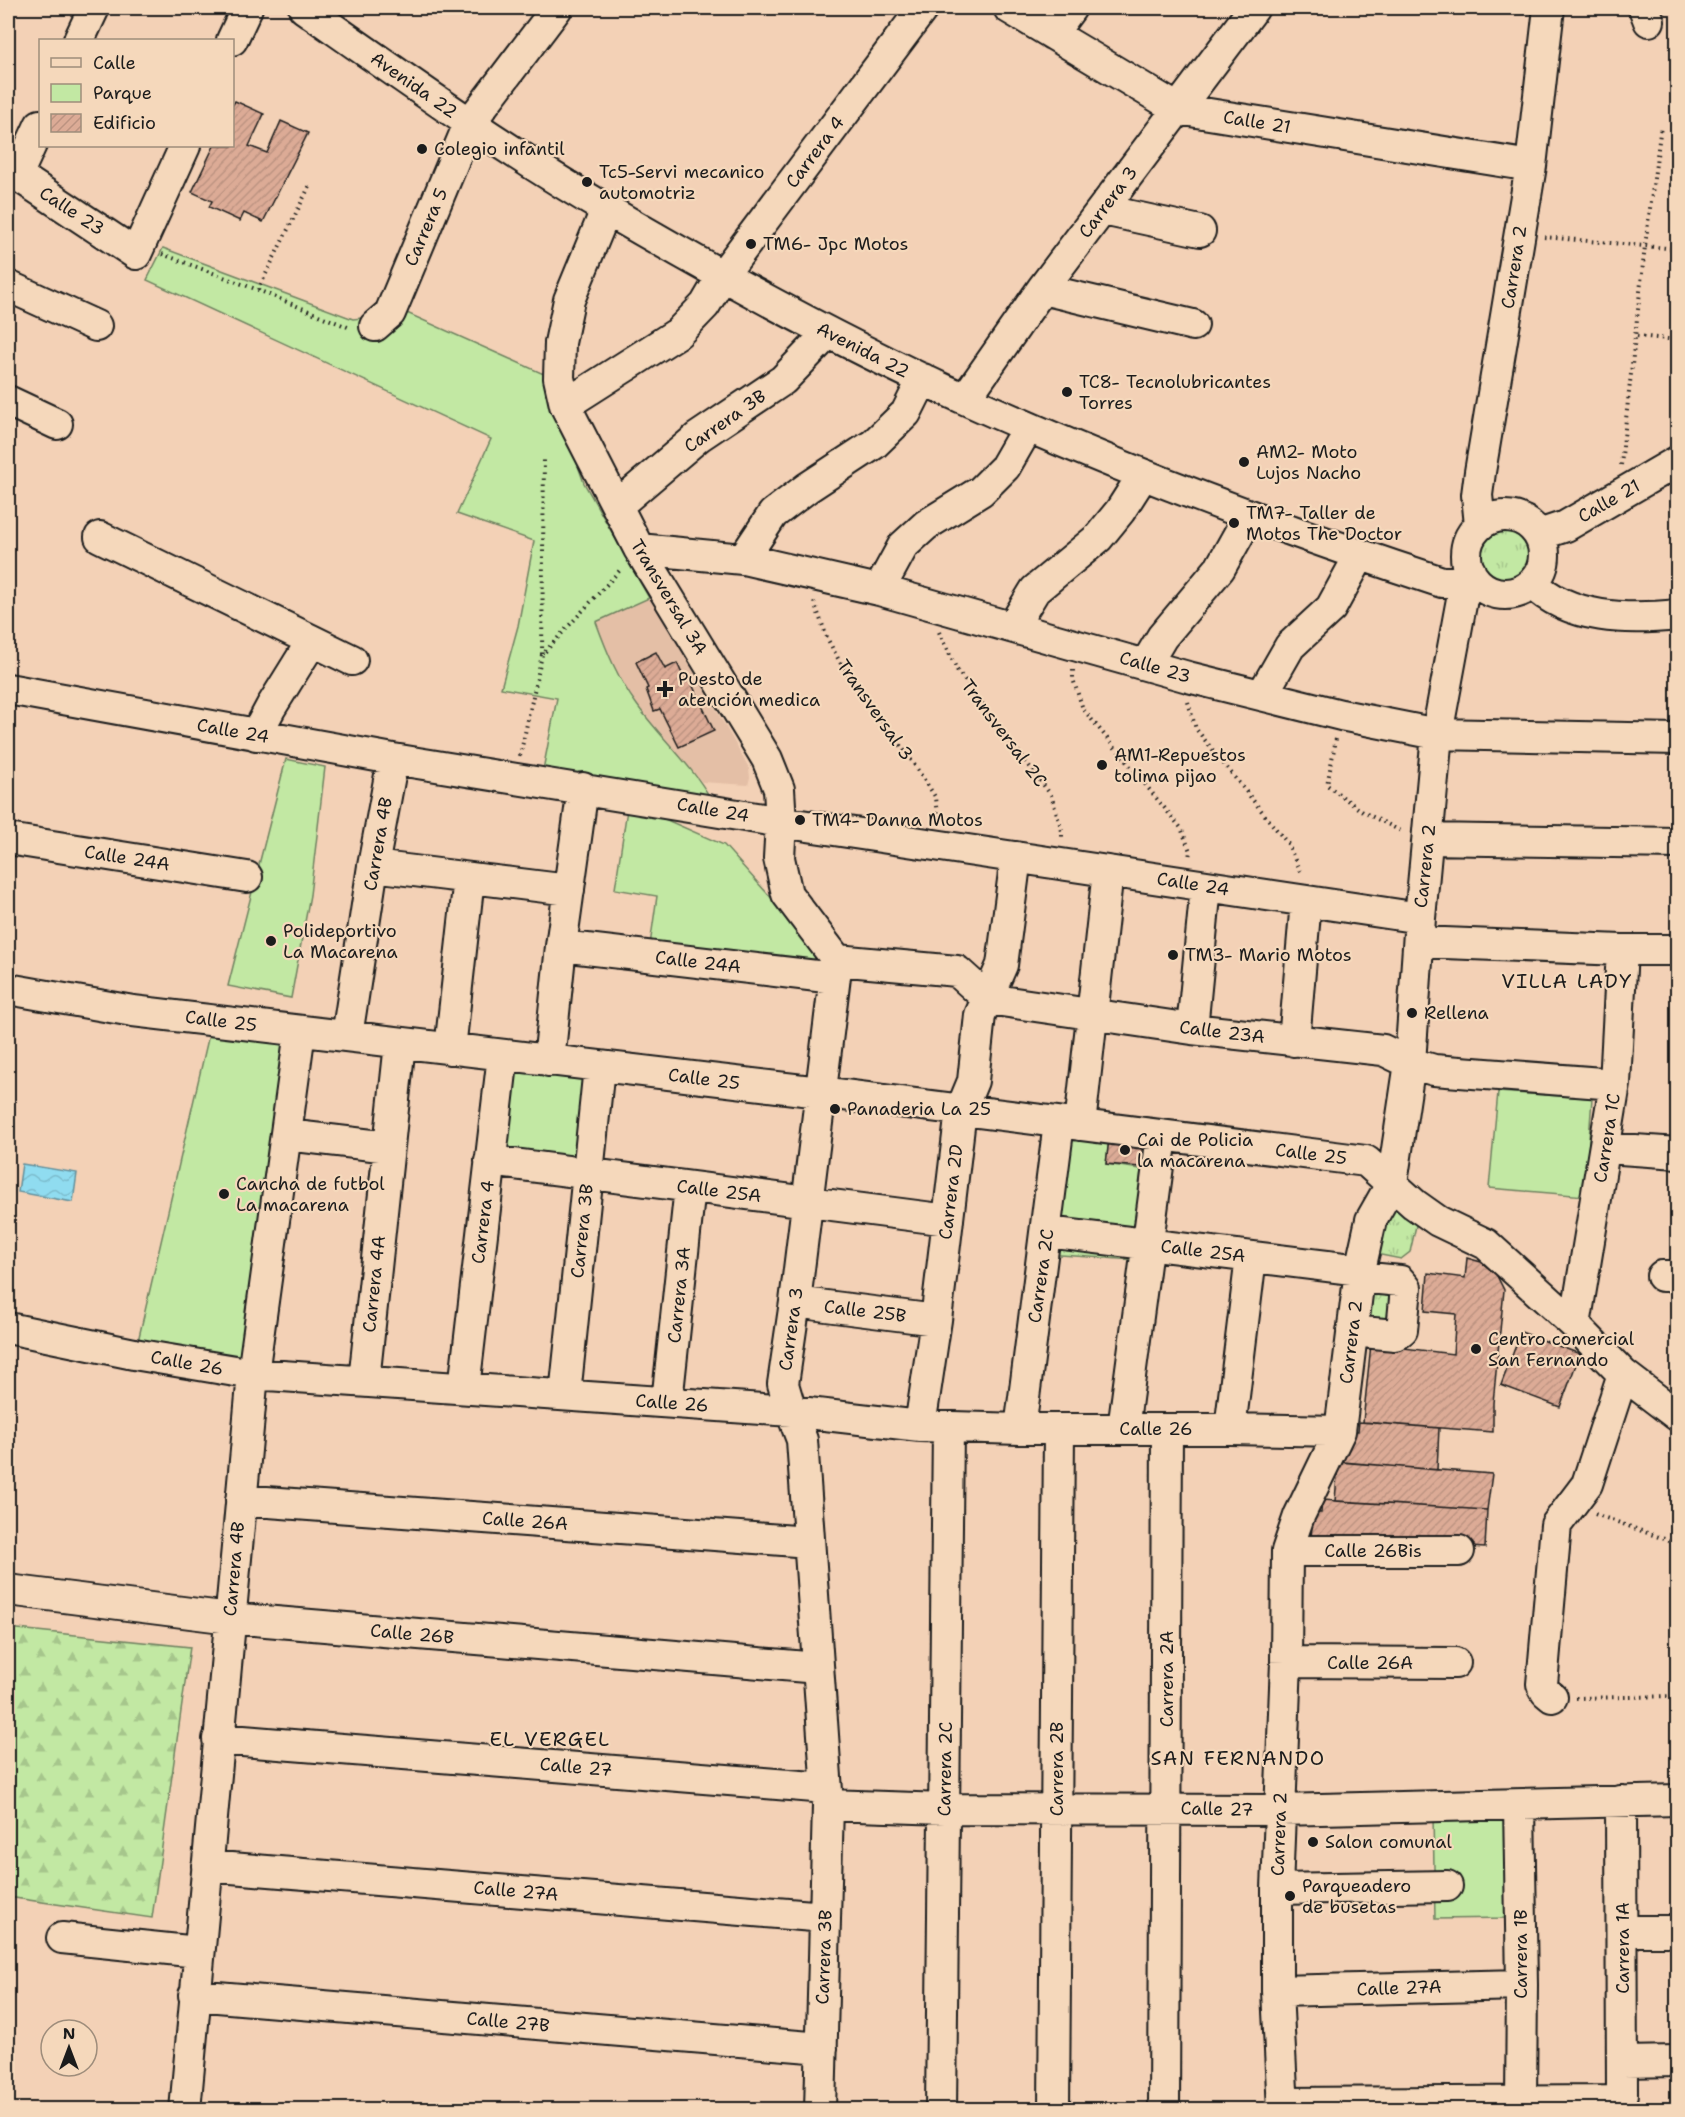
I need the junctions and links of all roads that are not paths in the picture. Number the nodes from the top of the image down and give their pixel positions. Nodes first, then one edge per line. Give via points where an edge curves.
1 (94, 8) edge
2 (247, 8) edge
3 (304, 8) edge
4 (557, 8) edge
5 (923, 8) edge
6 (1009, 8) edge
7 (1071, 8) edge
8 (1254, 8) edge
9 (1549, 8) edge
10 (1052, 34) junction
11 (79, 39) edge
12 (232, 39) edge
13 (1178, 109) junction
14 (469, 124) junction
15 (39, 127) edge
16 (185, 147) edge
17 (1531, 166) junction
18 (12, 172) edge
19 (606, 210) junction
20 (1103, 210) junction
21 (1200, 231) dead end
22 (722, 276) junction
23 (8, 286) edge
24 (1042, 289) junction
25 (1193, 325) dead end
26 (96, 326) dead end
27 (375, 326) road end
28 (828, 333) junction
29 (923, 379) junction
30 (965, 399) junction
31 (8, 401) edge
32 (565, 405) junction
33 (57, 424) dead end
34 (1029, 427) junction
35 (1677, 461) edge
36 (1143, 476) junction
37 (618, 505) junction
38 (1249, 516) junction
39 (1480, 525) junction
40 (1539, 535) junction
41 (100, 537) dead end
42 (639, 549) junction
43 (1360, 555) junction
44 (743, 559) junction
45 (1471, 574) junction
46 (1532, 583) junction
47 (879, 590) junction
48 (1677, 615) edge
49 (1013, 626) junction
50 (312, 641) junction
51 (352, 660) dead end
52 (1146, 664) junction
53 (8, 689) edge
54 (1262, 695) junction
55 (1437, 734) junction
56 (256, 735) junction
57 (1677, 739) edge
58 (393, 759) junction
59 (583, 788) junction
60 (781, 822) junction
61 (8, 839) edge
62 (1428, 839) junction
63 (1677, 843) edge
64 (1016, 857) junction
65 (373, 866) junction
66 (1108, 871) junction
67 (247, 877) dead end
68 (469, 878) junction
69 (1197, 884) junction
70 (569, 890) junction
71 (1306, 901) junction
72 (1420, 930) junction
73 (561, 946) junction
74 (1622, 950) junction
75 (1677, 950) edge
76 (836, 969) junction
77 (8, 989) edge
78 (988, 999) junction
79 (1092, 1015) junction
80 (1192, 1029) junction
81 (300, 1031) junction
82 (347, 1036) junction
83 (1294, 1041) junction
84 (400, 1043) junction
85 (450, 1049) junction
86 (503, 1055) junction
87 (549, 1061) junction
88 (1410, 1063) junction
89 (599, 1067) junction
90 (1615, 1084) junction
91 (820, 1092) junction
92 (961, 1110) junction
93 (1070, 1124) junction
94 (287, 1135) junction
95 (1162, 1136) junction
96 (389, 1147) junction
97 (1606, 1148) junction
98 (1677, 1153) edge
99 (490, 1161) junction
100 (588, 1173) junction
101 (1392, 1184) junction
102 (690, 1187) junction
103 (807, 1202) junction
104 (948, 1220) junction
105 (1047, 1232) junction
106 (1148, 1244) junction
107 (1251, 1257) junction
108 (1359, 1273) junction
109 (795, 1302) junction
110 (936, 1320) junction
111 (1575, 1326) junction
112 (8, 1328) edge
113 (1352, 1331) junction
114 (254, 1374) junction
115 (1623, 1374) junction
116 (364, 1381) junction
117 (464, 1388) junction
118 (565, 1395) junction
119 (667, 1402) junction
120 (791, 1411) junction
121 (1677, 1416) edge
122 (934, 1427) junction
123 (1020, 1429) junction
124 (1059, 1429) junction
125 (1123, 1429) junction
126 (1167, 1429) junction
127 (1230, 1429) junction
128 (1340, 1431) junction
129 (241, 1500) junction
130 (809, 1542) junction
131 (1287, 1551) junction
132 (1459, 1551) dead end
133 (8, 1590) edge
134 (230, 1618) junction
135 (1286, 1662) junction
136 (1455, 1663) dead end
137 (818, 1668) junction
138 (1552, 1697) road end
139 (218, 1739) junction
140 (827, 1796) junction
141 (1677, 1800) edge
142 (1621, 1801) junction
143 (1520, 1805) junction
144 (945, 1809) junction
145 (1166, 1809) junction
146 (1056, 1810) junction
147 (1280, 1810) junction
148 (207, 1866) junction
149 (1447, 1886) dead end
150 (1277, 1889) junction
151 (825, 1917) junction
152 (1623, 1931) junction
153 (1677, 1931) edge
154 (62, 1938) dead end
155 (198, 1952) junction
156 (1522, 1985) junction
157 (1277, 1992) junction
158 (194, 1995) junction
159 (822, 2048) junction
160 (1677, 2061) edge
161 (1623, 2062) junction
162 (1521, 2103) junction
163 (1283, 2106) edge
164 (185, 2109) edge
165 (820, 2109) edge
166 (941, 2109) edge
167 (1054, 2109) edge
168 (1164, 2109) edge

1 - 11 street
2 - 12 street
3 - 14 street, Avenida 22
4 - 14 street, Carrera 5
5 - 22 street, Carrera 4
6 - 10 street, Calle 21
7 - 10 street
8 - 13 street, Carrera 3
9 - 17 street, Carrera 2
10 - 13 street, Calle 21
13 - 17 street, Calle 21
13 - 20 street, Carrera 3
14 - 19 street, Avenida 22
14 - 27 street, Carrera 5 via 390,313
15 - 18 street
16 - 18 street, Calle 23 via 136,254
17 - 39 street, Carrera 2 via 1480,471
19 - 22 street, Avenida 22
19 - 32 street, Transversal 3A via 569,300 559,378
20 - 21 street
20 - 24 street, Carrera 3
22 - 28 street, Avenida 22
22 - 32 street, Carrera 4 via 705,305 678,333
23 - 26 street
24 - 25 street
24 - 30 street, Carrera 3
28 - 29 street, Avenida 22
28 - 37 street, Carrera 3B via 783,380 698,437
29 - 30 street, Avenida 22
29 - 44 street via 906,413 874,444 773,513
30 - 34 street, Avenida 22
31 - 33 street
32 - 37 street, Transversal 3A
34 - 36 street, Avenida 22
34 - 47 street via 1005,466 981,491 926,525 903,546
35 - 40 street, Calle 21 via 1566,526
36 - 38 street, Avenida 22
36 - 49 street via 1098,538 1035,590
37 - 42 street, Transversal 3A
38 - 43 street, Avenida 22
38 - 52 street via 1220,568 1162,637
39 - 40 street via 1511,516 1529,524
39 - 45 street via 1468,545
40 - 46 street via 1544,560
41 - 50 street
42 - 44 street, Calle 23
42 - 60 street, Transversal 3A via 766,759 779,789
43 - 45 street, Avenida 22 via 1450,583
43 - 54 street via 1331,608 1290,646
44 - 47 street, Calle 23
45 - 46 street via 1488,590 1501,593 1514,592
45 - 55 street, Carrera 2 via 1462,599
46 - 48 street via 1558,602 1599,614 1647,618
47 - 49 street, Calle 23
49 - 52 street, Calle 23
50 - 51 street
50 - 56 street
52 - 54 street, Calle 23
53 - 56 street, Calle 24
54 - 55 street, Calle 23
55 - 57 street, Calle 23
55 - 62 street, Carrera 2
56 - 58 street, Calle 24
58 - 59 street, Calle 24
58 - 65 street, Carrera 4B
59 - 60 street, Calle 24
59 - 70 street
60 - 64 street, Calle 24
60 - 76 street via 779,858 787,894
61 - 67 street, Calle 24A
62 - 63 street
62 - 72 street, Carrera 2
64 - 66 street, Calle 24
64 - 78 street, Carrera 2D via 1002,964
65 - 68 street
65 - 82 street, Carrera 4B
66 - 69 street, Calle 24
66 - 79 street, Carrera 2C
68 - 70 street
68 - 85 street
69 - 71 street, Calle 24
69 - 80 street
70 - 73 street
71 - 72 street, Calle 24
71 - 83 street
72 - 74 street, Calle 24
72 - 88 street, Carrera 2
73 - 76 street, Calle 24A
73 - 87 street
74 - 75 street, Calle 24
74 - 90 street, Carrera 1C
76 - 78 street via 957,971
76 - 91 street, Carrera 3
77 - 81 street, Calle 25 via 133,1011
78 - 79 street, Calle 23A
78 - 92 street, Carrera 2D via 980,1015 973,1081
79 - 80 street, Calle 23A
79 - 93 street, Carrera 2C
80 - 83 street, Calle 23A
81 - 82 street, Calle 25
81 - 94 street, Carrera 4B
82 - 84 street, Calle 25
83 - 88 street, Calle 23A via 1383,1050
84 - 85 street, Calle 25
84 - 96 street, Carrera 4A
85 - 86 street, Calle 25
86 - 87 street, Calle 25
86 - 99 street, Carrera 4
87 - 89 street, Calle 25
88 - 90 street, Calle 23A via 1434,1070
88 - 101 street, Carrera 2
89 - 91 street, Calle 25
89 - 100 street, Carrera 3B
90 - 97 street, Carrera 1C
91 - 92 street, Calle 25
91 - 103 street, Carrera 3
92 - 93 street, Calle 25
92 - 104 street, Carrera 2D
93 - 95 street, Calle 25
93 - 105 street, Carrera 2C
94 - 96 street
94 - 114 street, Carrera 4B
95 - 101 street, Calle 25 via 1366,1161
95 - 106 street
96 - 116 street, Carrera 4A
97 - 98 street
97 - 111 street, Carrera 1C
99 - 100 street, Calle 25A
99 - 117 street, Carrera 4
100 - 102 street, Calle 25A
100 - 118 street, Carrera 3B
101 - 108 street, Carrera 2 via 1371,1220
101 - 111 street, Calle 25 via 1438,1221 1486,1244
102 - 103 street, Calle 25A
102 - 119 street, Carrera 3A
103 - 104 street, Calle 25A
103 - 109 street, Carrera 3
104 - 110 street, Carrera 2D
105 - 106 street, Calle 25A
105 - 123 street, Carrera 2C
106 - 107 street, Calle 25A
106 - 125 street
107 - 108 street, Calle 25A
107 - 127 street
108 - 113 street, Carrera 2
108 - 113 street, Calle 25A via 1404,1284 1402,1330 1395,1335
109 - 110 street, Calle 25B
109 - 120 street, Carrera 3 via 783,1384
110 - 122 street, Carrera 2D
111 - 115 street, Calle 25
112 - 114 street, Calle 26
113 - 128 street, Carrera 2
114 - 116 street, Calle 26
114 - 129 street, Carrera 4B
115 - 121 street, Calle 25
115 - 138 street via 1587,1484 1556,1525 1542,1684
116 - 117 street, Calle 26
117 - 118 street, Calle 26
118 - 119 street, Calle 26
119 - 120 street, Calle 26
120 - 122 street, Calle 26
120 - 130 street, Carrera 3 via 802,1440
122 - 123 street, Calle 26
122 - 144 street, Carrera 2C
123 - 124 street, Calle 26
124 - 125 street, Calle 26
124 - 146 street, Carrera 2B
125 - 126 street, Calle 26
126 - 127 street, Calle 26
126 - 145 street, Carrera 2A
127 - 128 street, Calle 26
128 - 131 street, Carrera 2 via 1299,1516
129 - 130 street, Calle 26A
129 - 134 street, Carrera 4B
130 - 137 street, Carrera 3
131 - 132 street, Calle 26Bis
131 - 135 street, Carrera 2
133 - 134 street, Calle 26B
134 - 137 street, Calle 26B
134 - 139 street, Carrera 4B
135 - 136 street, Calle 26A
135 - 147 street, Carrera 2
137 - 140 street, Carrera 3
139 - 140 street, Calle 27
139 - 148 street, Carrera 4B
140 - 144 street, Calle 27
140 - 151 street, Carrera 3B
141 - 142 street, Calle 27
142 - 143 street, Calle 27
142 - 152 street, Carrera 1A
143 - 147 street, Calle 27
143 - 156 street, Carrera 1B
144 - 146 street, Calle 27
144 - 166 street, Carrera 2C
145 - 146 street, Calle 27
145 - 147 street, Calle 27
145 - 168 street, Carrera 2A
146 - 167 street, Carrera 2B
147 - 150 street, Carrera 2
148 - 151 street, Calle 27A
148 - 155 street, Carrera 4B
149 - 150 street
150 - 157 street, Carrera 2
151 - 159 street, Carrera 3B
152 - 153 street
152 - 161 street, Carrera 1A
154 - 155 street
155 - 158 street, Carrera 4B
156 - 157 street, Calle 27A
156 - 162 street, Carrera 1B
157 - 163 street, Carrera 2
158 - 159 street, Calle 27B
158 - 164 street, Carrera 4B
159 - 165 street, Carrera 3B
160 - 161 street
161 - 162 street, Carrera 1A via 1622,2094 1614,2101
162 - 163 street

